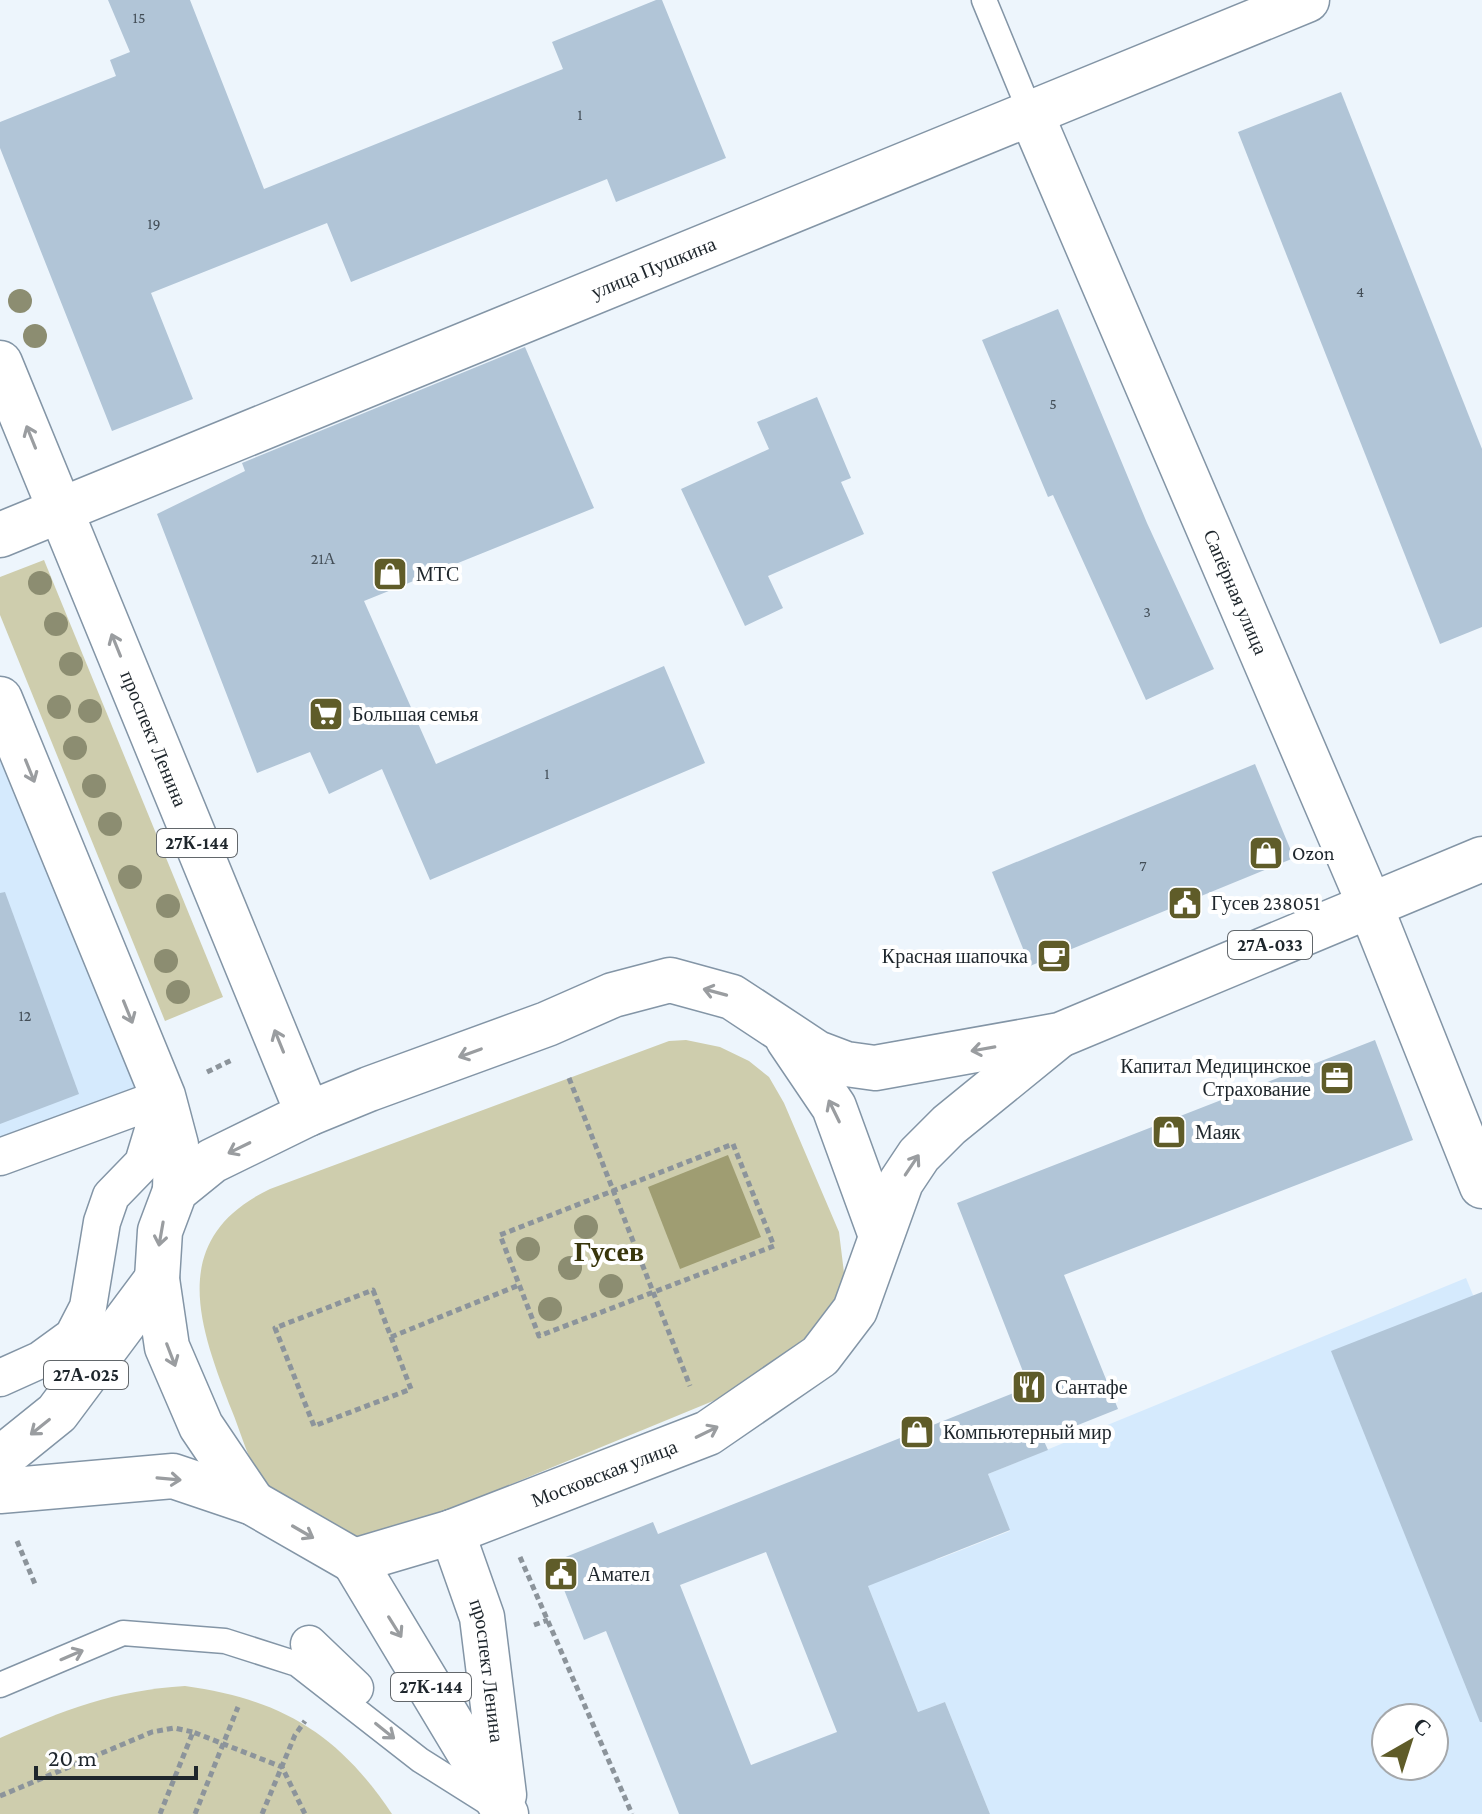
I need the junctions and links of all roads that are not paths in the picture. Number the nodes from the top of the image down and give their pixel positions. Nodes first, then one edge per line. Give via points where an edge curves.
1 (984, 0) edge
2 (1307, 0) edge
3 (1031, 114) junction
4 (0, 363) edge
5 (60, 509) junction
6 (0, 535) edge
7 (0, 699) edge
8 (1482, 859) edge
9 (1369, 903) junction
10 (782, 1030) junction
11 (1060, 1035) junction
12 (308, 1114) junction
13 (0, 1157) edge
14 (1482, 1186) edge
15 (175, 1191) junction
16 (881, 1236) junction
17 (157, 1279) junction
18 (0, 1378) edge
19 (0, 1459) edge
20 (0, 1491) edge
21 (253, 1503) junction
22 (452, 1532) junction
23 (354, 1561) junction
24 (309, 1644) dead end
25 (0, 1685) edge
26 (355, 1688) dead end
27 (505, 1814) edge

1 - 3 lane, Сапёрная улица
2 - 3 main road, улица Пушкина
3 - 5 main road, улица Пушкина
3 - 9 main road, Сапёрная улица
5 -> 4 main road, проспект Ленина / 27К-144
5 - 6 main road, улица Пушкина
12 -> 5 main road, проспект Ленина / 27К-144
7 -> 15 main road via 163,1096 176,1145
8 - 9 main road, Московская улица / 27А-033
9 - 11 main road, Московская улица / 27А-033
9 - 14 main road, Сапёрная улица
11 -> 10 main road, Московская улица via 875,1068 817,1053
10 -> 12 main road, Московская улица via 732,997 670,980 613,995
16 -> 10 main road, Московская улица via 834,1107
16 -> 11 main road, Московская улица via 901,1182 919,1155
12 -> 15 main road, Московская улица via 212,1161
13 - 18 street via 150,1102 157,1117 143,1163 111,1196 88,1307 73,1336 40,1360
15 -> 17 main road via 160,1231
22 -> 16 main road, Московская улица via 708,1433 808,1365 855,1310
17 -> 19 main road, 27А-025 via 57,1413
17 -> 21 main road via 167,1347 201,1426
20 -> 21 main road via 173,1476
21 -> 23 main road
22 - 23 main road, Московская улица
22 - 27 main road, проспект Ленина / 27К-144 via 482,1617
23 -> 27 main road, проспект Ленина / 27К-144
24 - 26 street
25 -> 27 lane via 123,1633 225,1641 297,1664 420,1760

